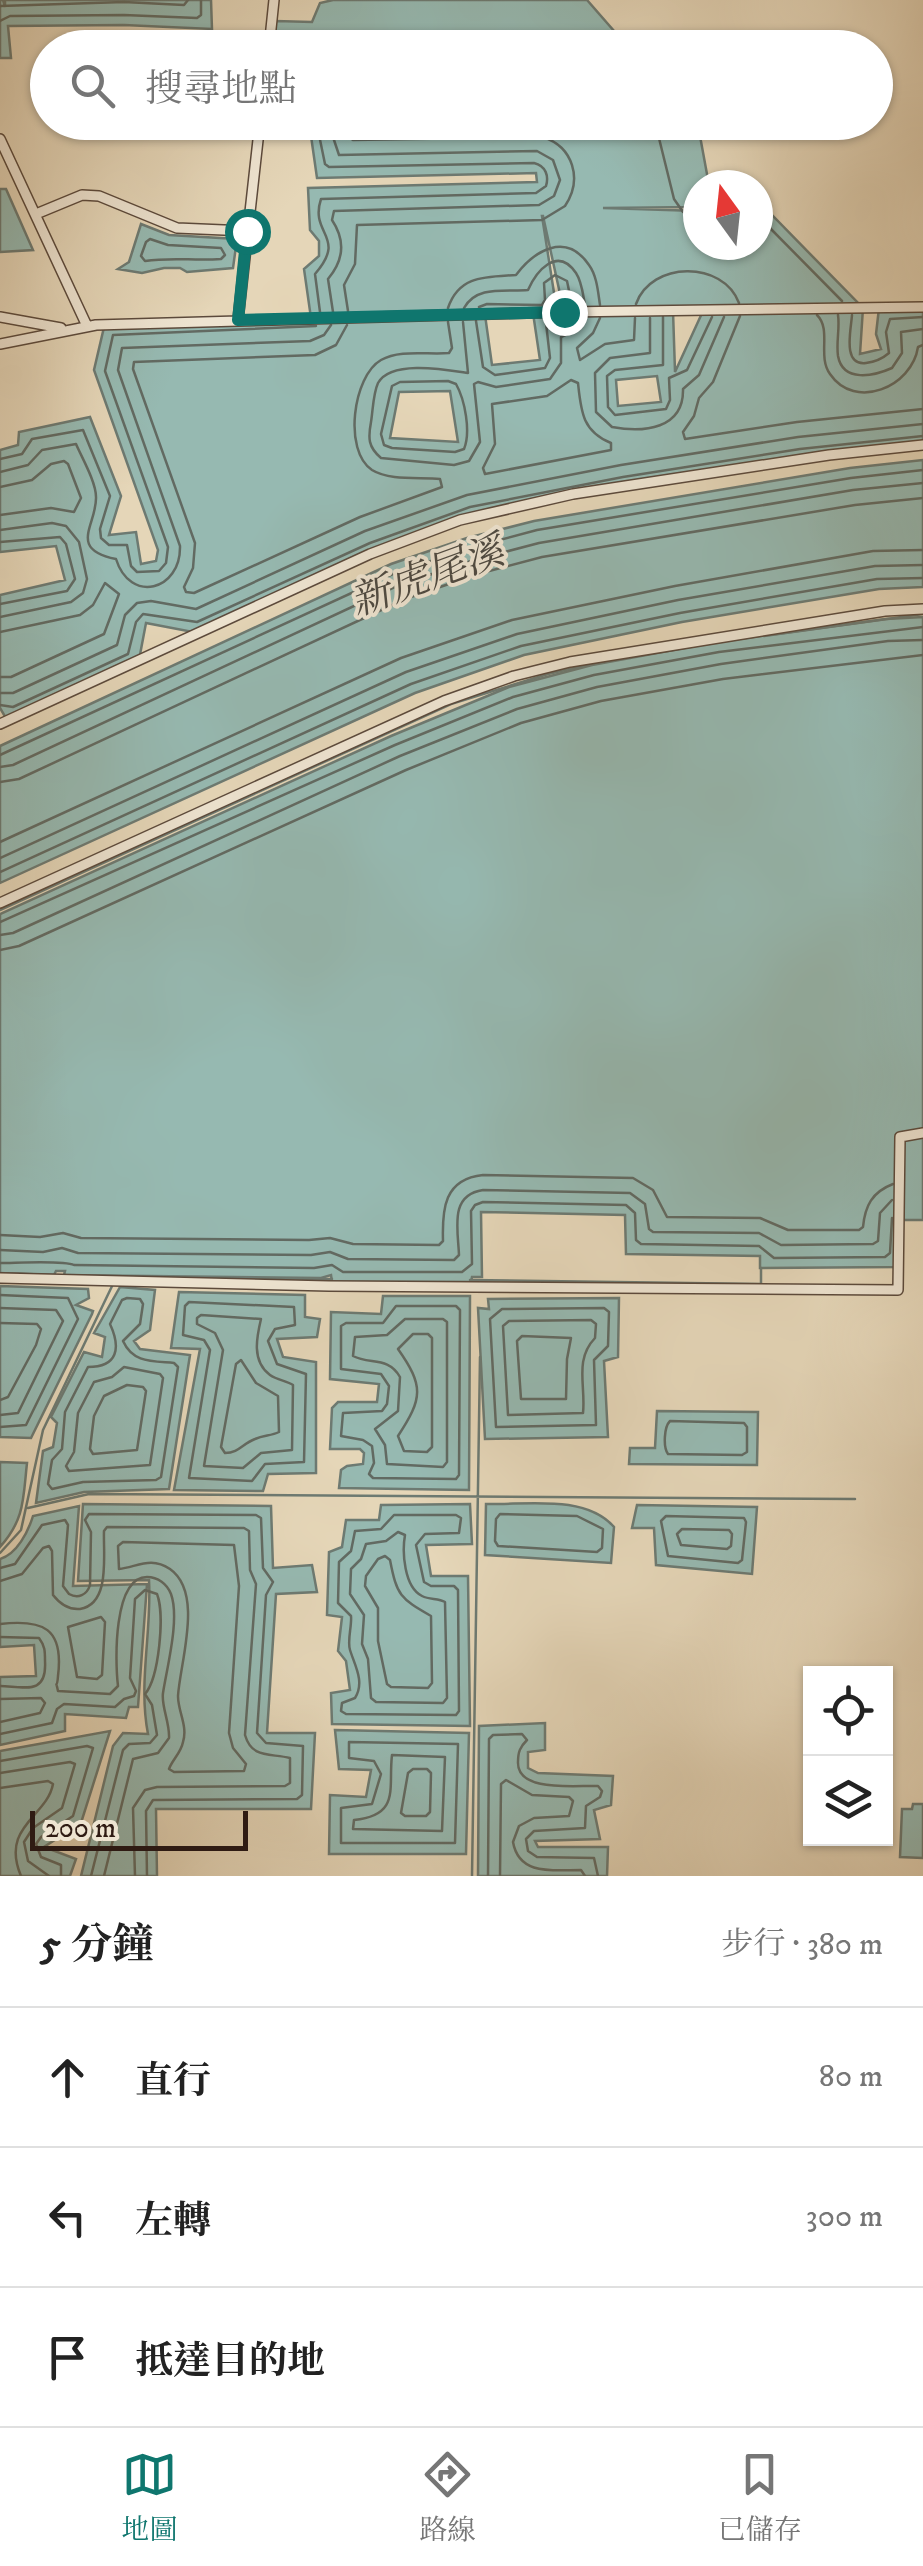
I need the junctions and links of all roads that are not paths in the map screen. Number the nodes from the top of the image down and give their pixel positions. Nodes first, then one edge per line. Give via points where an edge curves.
1 (274, 0) edge
2 (271, 30) edge
3 (0, 139) edge
4 (258, 140) edge
5 (36, 214) junction
6 (247, 231) junction
7 (923, 307) edge
8 (0, 317) edge
9 (238, 320) junction
10 (88, 326) junction
11 (69, 329) junction
12 (0, 344) edge
13 (923, 444) edge
14 (923, 609) edge
15 (0, 724) edge
16 (0, 903) edge
17 (923, 1133) edge
18 (0, 1278) edge

1 - 2 street
3 - 5 street
4 - 6 street
5 - 6 street via 82,195 100,196 177,228
5 - 10 street
6 - 9 street
7 - 9 street
8 - 11 street
9 - 10 street
10 - 11 street
11 - 12 street
13 - 15 street via 573,494 460,520 370,554
14 - 16 street via 618,653 514,676 444,701
17 - 18 street via 900,1137 898,1290

